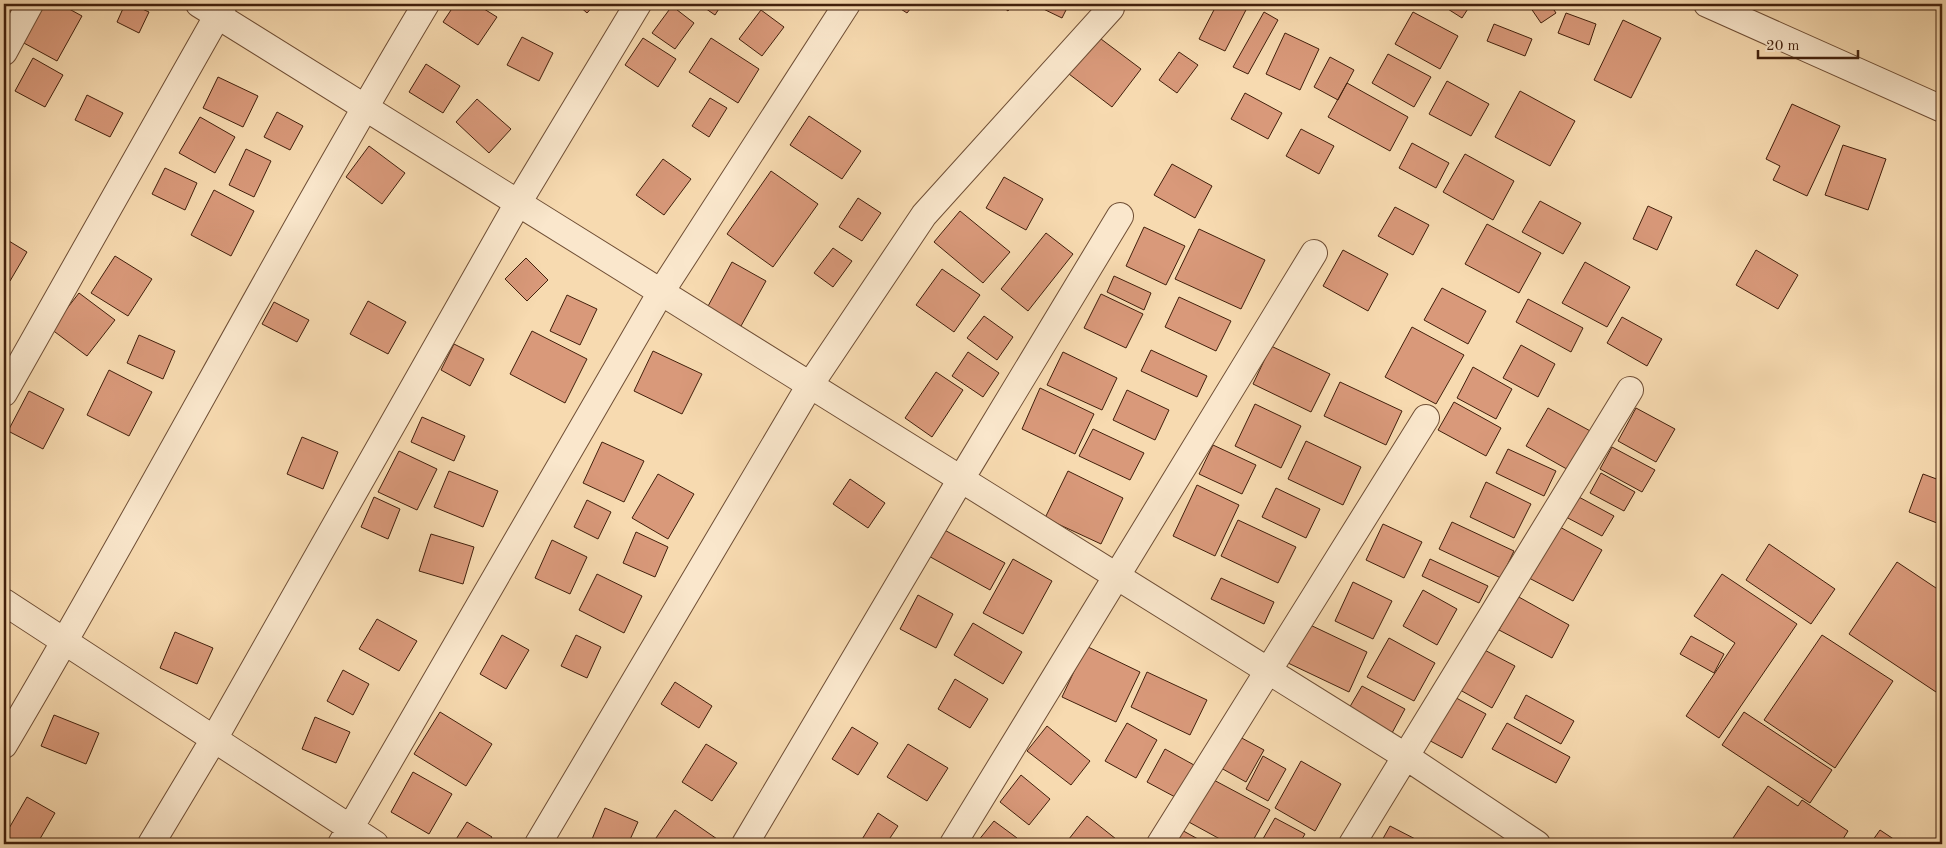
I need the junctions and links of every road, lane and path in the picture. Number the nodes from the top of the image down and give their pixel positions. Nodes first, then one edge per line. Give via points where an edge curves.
1 (30, 4) edge
2 (426, 4) edge
3 (638, 4) edge
4 (847, 4) edge
5 (1707, 4) edge
6 (213, 8) edge
7 (1111, 8) dead end
8 (4, 52) edge
9 (364, 107) junction
10 (1942, 109) edge
11 (518, 203) junction
12 (1120, 216) dead end
13 (1314, 253) dead end
14 (661, 292) junction
15 (810, 385) junction
16 (1630, 390) dead end
17 (4, 393) edge
18 (1426, 418) dead end
19 (961, 479) junction
20 (1118, 577) junction
21 (4, 602) edge
22 (65, 642) junction
23 (1268, 671) junction
24 (214, 739) junction
25 (4, 745) edge
26 (1405, 756) junction
27 (346, 836) edge
28 (151, 844) edge
29 (375, 844) edge
30 (538, 844) edge
31 (744, 844) edge
32 (952, 844) edge
33 (1160, 844) edge
34 (1352, 844) edge
35 (1537, 844) edge

1 - 8 street
2 - 9 street
3 - 11 street
4 - 14 street
5 - 10 street
6 - 9 street
6 - 17 street
7 - 15 street via 924,215
9 - 11 street
9 - 22 street
11 - 14 street
11 - 24 street
12 - 19 street
13 - 20 street
14 - 15 street
14 - 27 street
15 - 19 street
15 - 30 street
16 - 26 street
18 - 23 street
19 - 20 street
19 - 31 street
20 - 23 street
20 - 32 street
21 - 22 street
22 - 24 street
22 - 25 street
23 - 26 street
23 - 33 street
24 - 27 street
24 - 28 street
26 - 34 street
26 - 35 street
27 - 29 street

